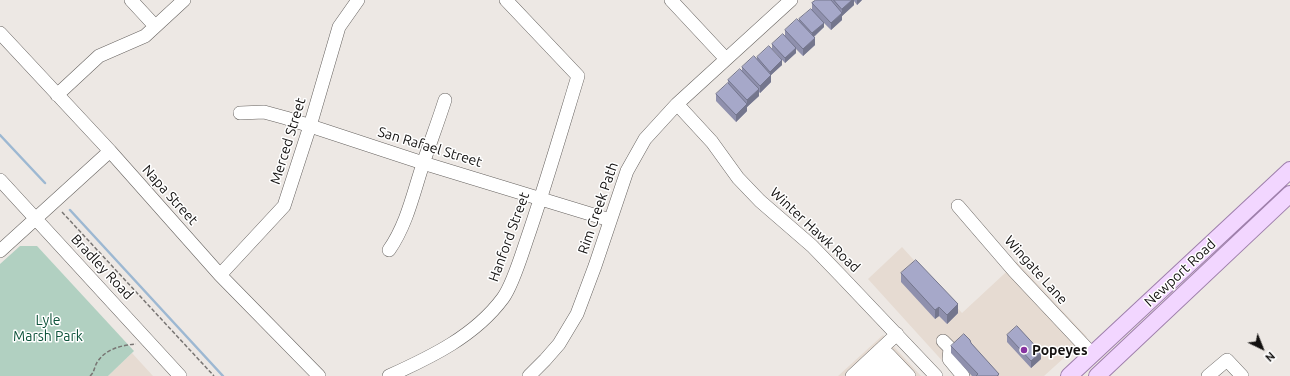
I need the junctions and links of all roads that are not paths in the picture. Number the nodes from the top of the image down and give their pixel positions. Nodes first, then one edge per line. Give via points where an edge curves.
1 (131, 0) edge
2 (184, 0) edge
3 (358, 0) edge
4 (506, 0) edge
5 (671, 0) edge
6 (791, 0) edge
7 (155, 26) junction
8 (0, 33) edge
9 (726, 59) junction
10 (57, 95) junction
11 (445, 100) dead end
12 (677, 104) junction
13 (240, 113) dead end
14 (310, 126) junction
15 (110, 151) junction
16 (423, 163) junction
17 (1290, 170) edge
18 (0, 180) edge
19 (1290, 194) edge
20 (541, 198) junction
21 (958, 206) dead end
22 (35, 218) junction
23 (610, 220) junction
24 (0, 250) edge
25 (389, 250) dead end
26 (220, 275) junction
27 (897, 334) junction
28 (959, 345) edge
29 (1093, 355) junction
30 (180, 376) edge
31 (319, 376) edge
32 (389, 376) edge
33 (530, 376) edge
34 (852, 376) edge
35 (866, 376) edge
36 (870, 376) edge
37 (877, 376) edge
38 (896, 376) edge
39 (902, 376) edge
40 (909, 376) edge
41 (936, 376) edge
42 (963, 376) edge
43 (1069, 376) edge
44 (1097, 376) edge
45 (1208, 376) edge
46 (1242, 376) edge

1 - 7 street
2 - 7 street
3 - 14 street, Merced Street via 339,27
4 - 20 street, Hanford Street via 578,76
5 - 9 street
6 - 9 street, Rim Creek Path
7 - 10 street via 145,36 100,56
8 - 10 street, Napa Street
9 - 12 street, Rim Creek Path
10 - 15 street, Napa Street
11 - 16 street
12 - 23 street, Rim Creek Path via 653,130 632,160
12 - 27 street, Winter Hawk Road via 760,201 812,246
13 - 14 street, San Rafael Street via 264,112
14 - 16 street, San Rafael Street
14 - 26 street, Merced Street via 284,206
15 - 22 street
15 - 26 street, Napa Street
16 - 20 street, San Rafael Street
16 - 25 street via 405,222
17 - 29 main road, Newport Road
18 - 22 street, Bradley Road
19 - 44 main road, Newport Road
20 - 23 street, San Rafael Street
20 - 32 street, Hanford Street via 505,297 462,338
21 - 29 street, Wingate Lane via 1014,271
22 - 24 street
22 - 30 street, Bradley Road
23 - 33 street, Rim Creek Path via 577,314 559,344
26 - 31 street, Napa Street
27 - 34 street
27 - 41 street, Winter Hawk Road
28 - 42 street via 946,338 950,348 949,359
29 - 43 main road, Newport Road
35 - 40 street via 888,354
36 - 39 street via 887,361
37 - 38 street via 887,367
45 - 46 street via 1227,360

